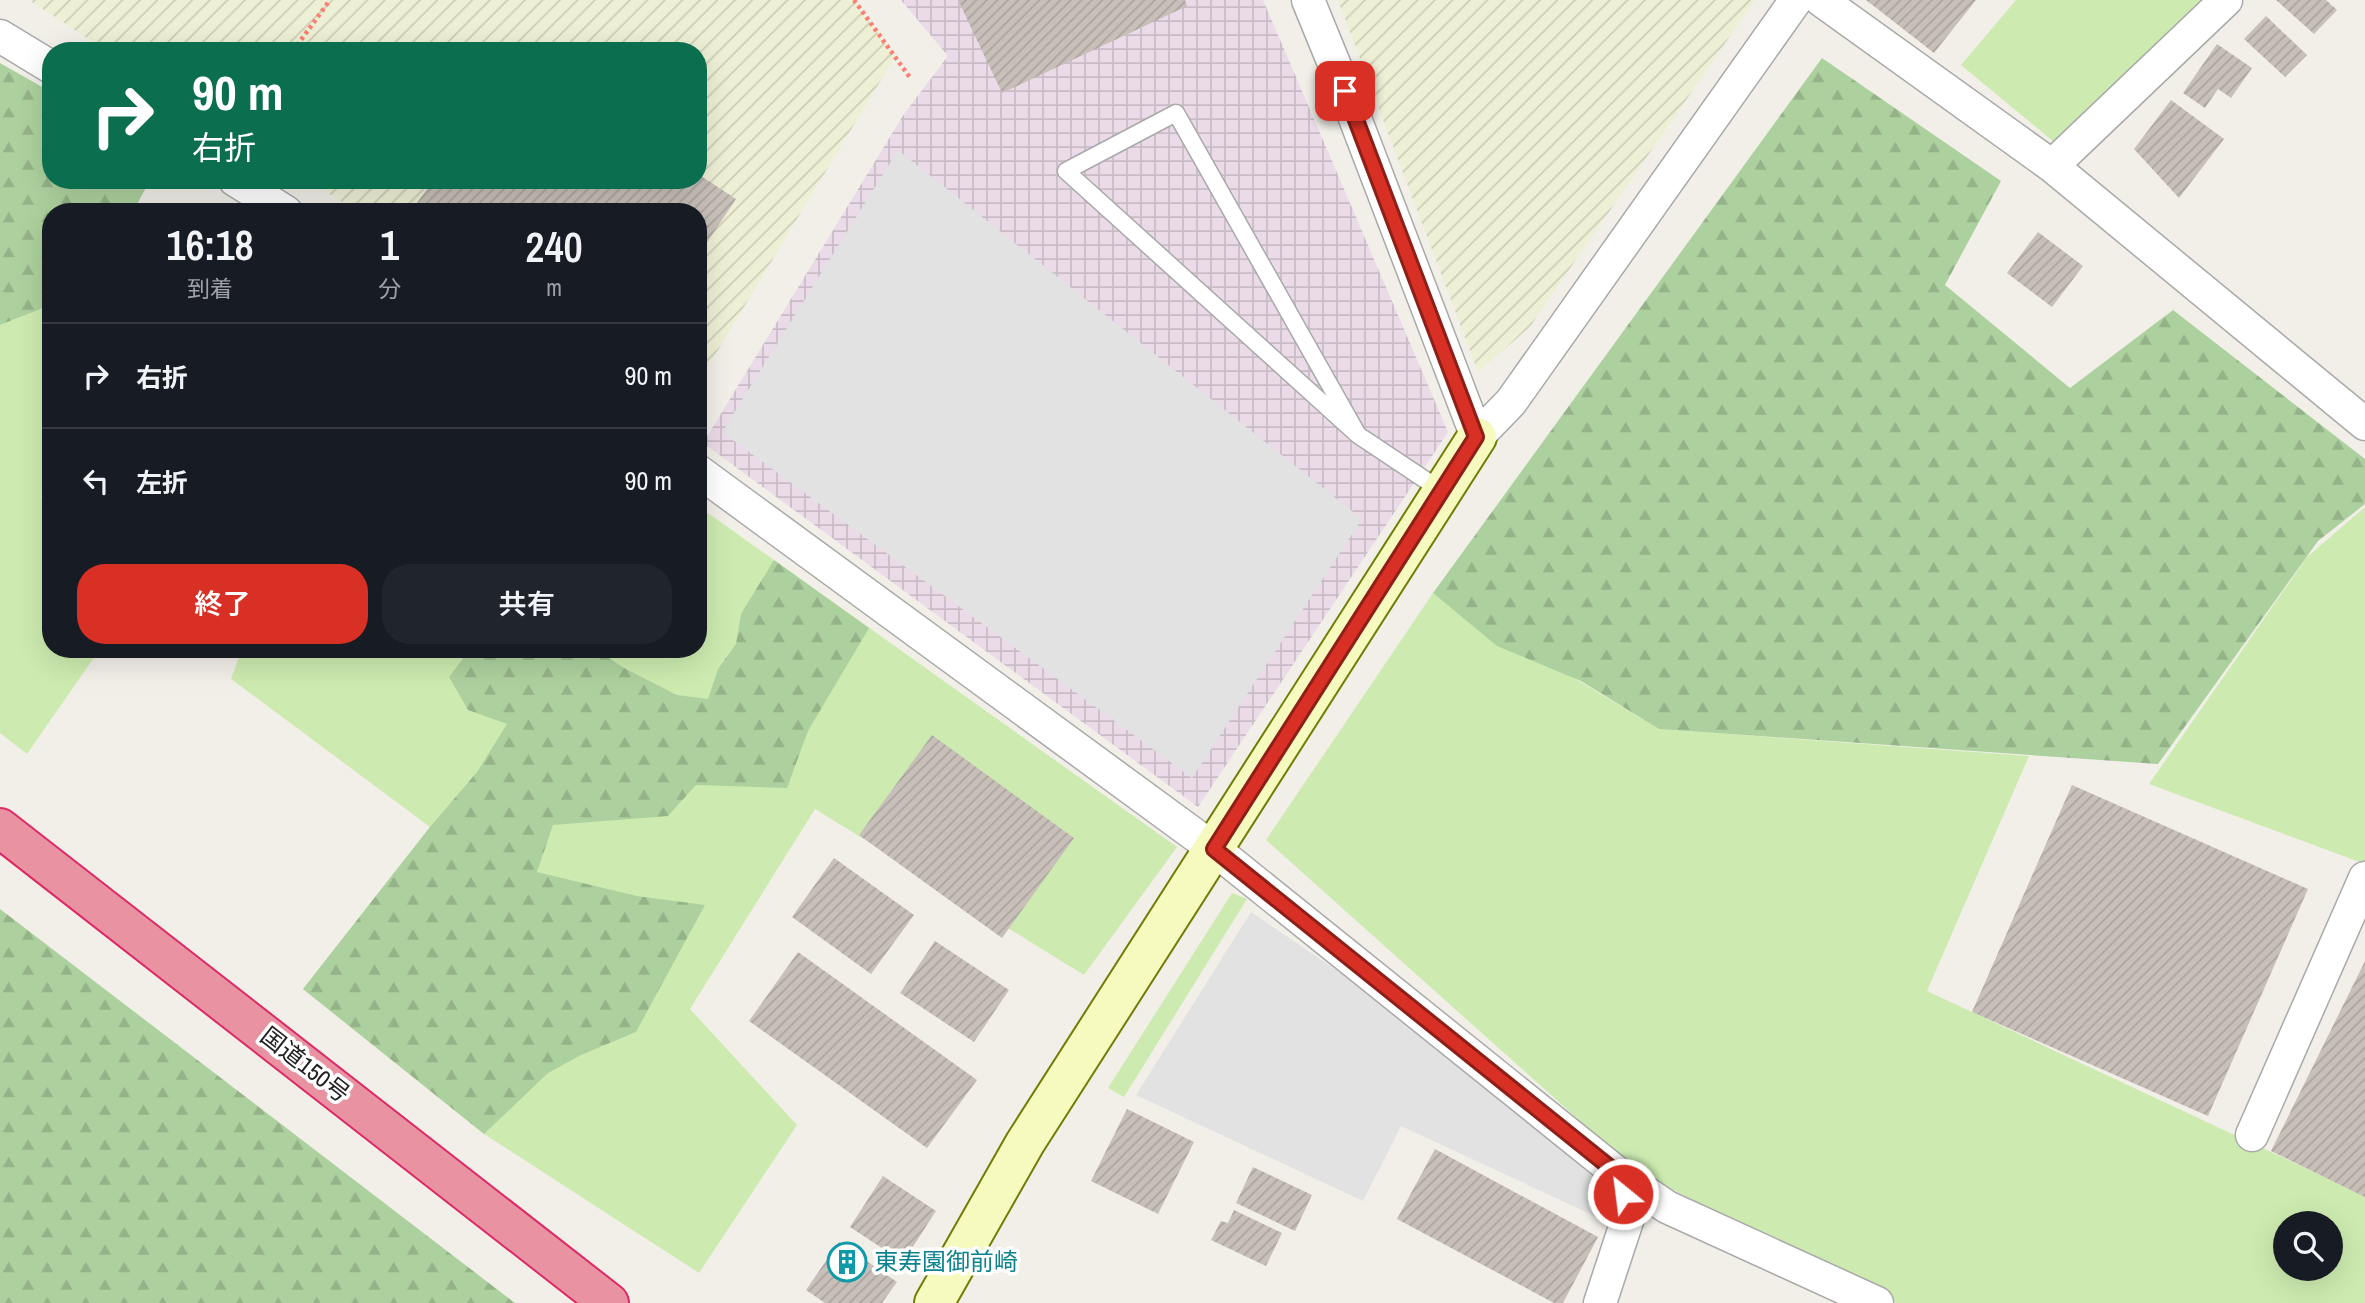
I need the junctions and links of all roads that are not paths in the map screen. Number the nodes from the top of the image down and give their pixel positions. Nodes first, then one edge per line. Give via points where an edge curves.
1 (1308, 0) edge
2 (1796, 0) edge
3 (1821, 0) edge
4 (2226, 0) edge
5 (0, 36) edge
6 (42, 62) edge
7 (2052, 166) junction
8 (249, 189) edge
9 (272, 203) edge
10 (2365, 424) edge
11 (1357, 435) junction
12 (1476, 437) junction
13 (707, 478) edge
14 (1442, 491) junction
15 (0, 828) edge
16 (1214, 849) junction
17 (2365, 878) edge
18 (2252, 1135) dead end
19 (1617, 1173) junction
20 (609, 1303) edge
21 (934, 1303) edge
22 (1600, 1303) edge
23 (1877, 1303) edge

1 - 12 street
2 - 12 street via 1511,402
3 - 7 street
4 - 7 street
5 - 6 street
7 - 10 street
8 - 9 street
11 - 11 lane via 1176,113 1066,171 1247,335
11 - 14 lane
12 - 14 street
13 - 16 street
14 - 16 street
15 - 20 highway, 国道150号
16 - 19 street
16 - 21 street via 1025,1143
17 - 18 street
19 - 22 street via 1629,1215
19 - 23 street via 1667,1208

